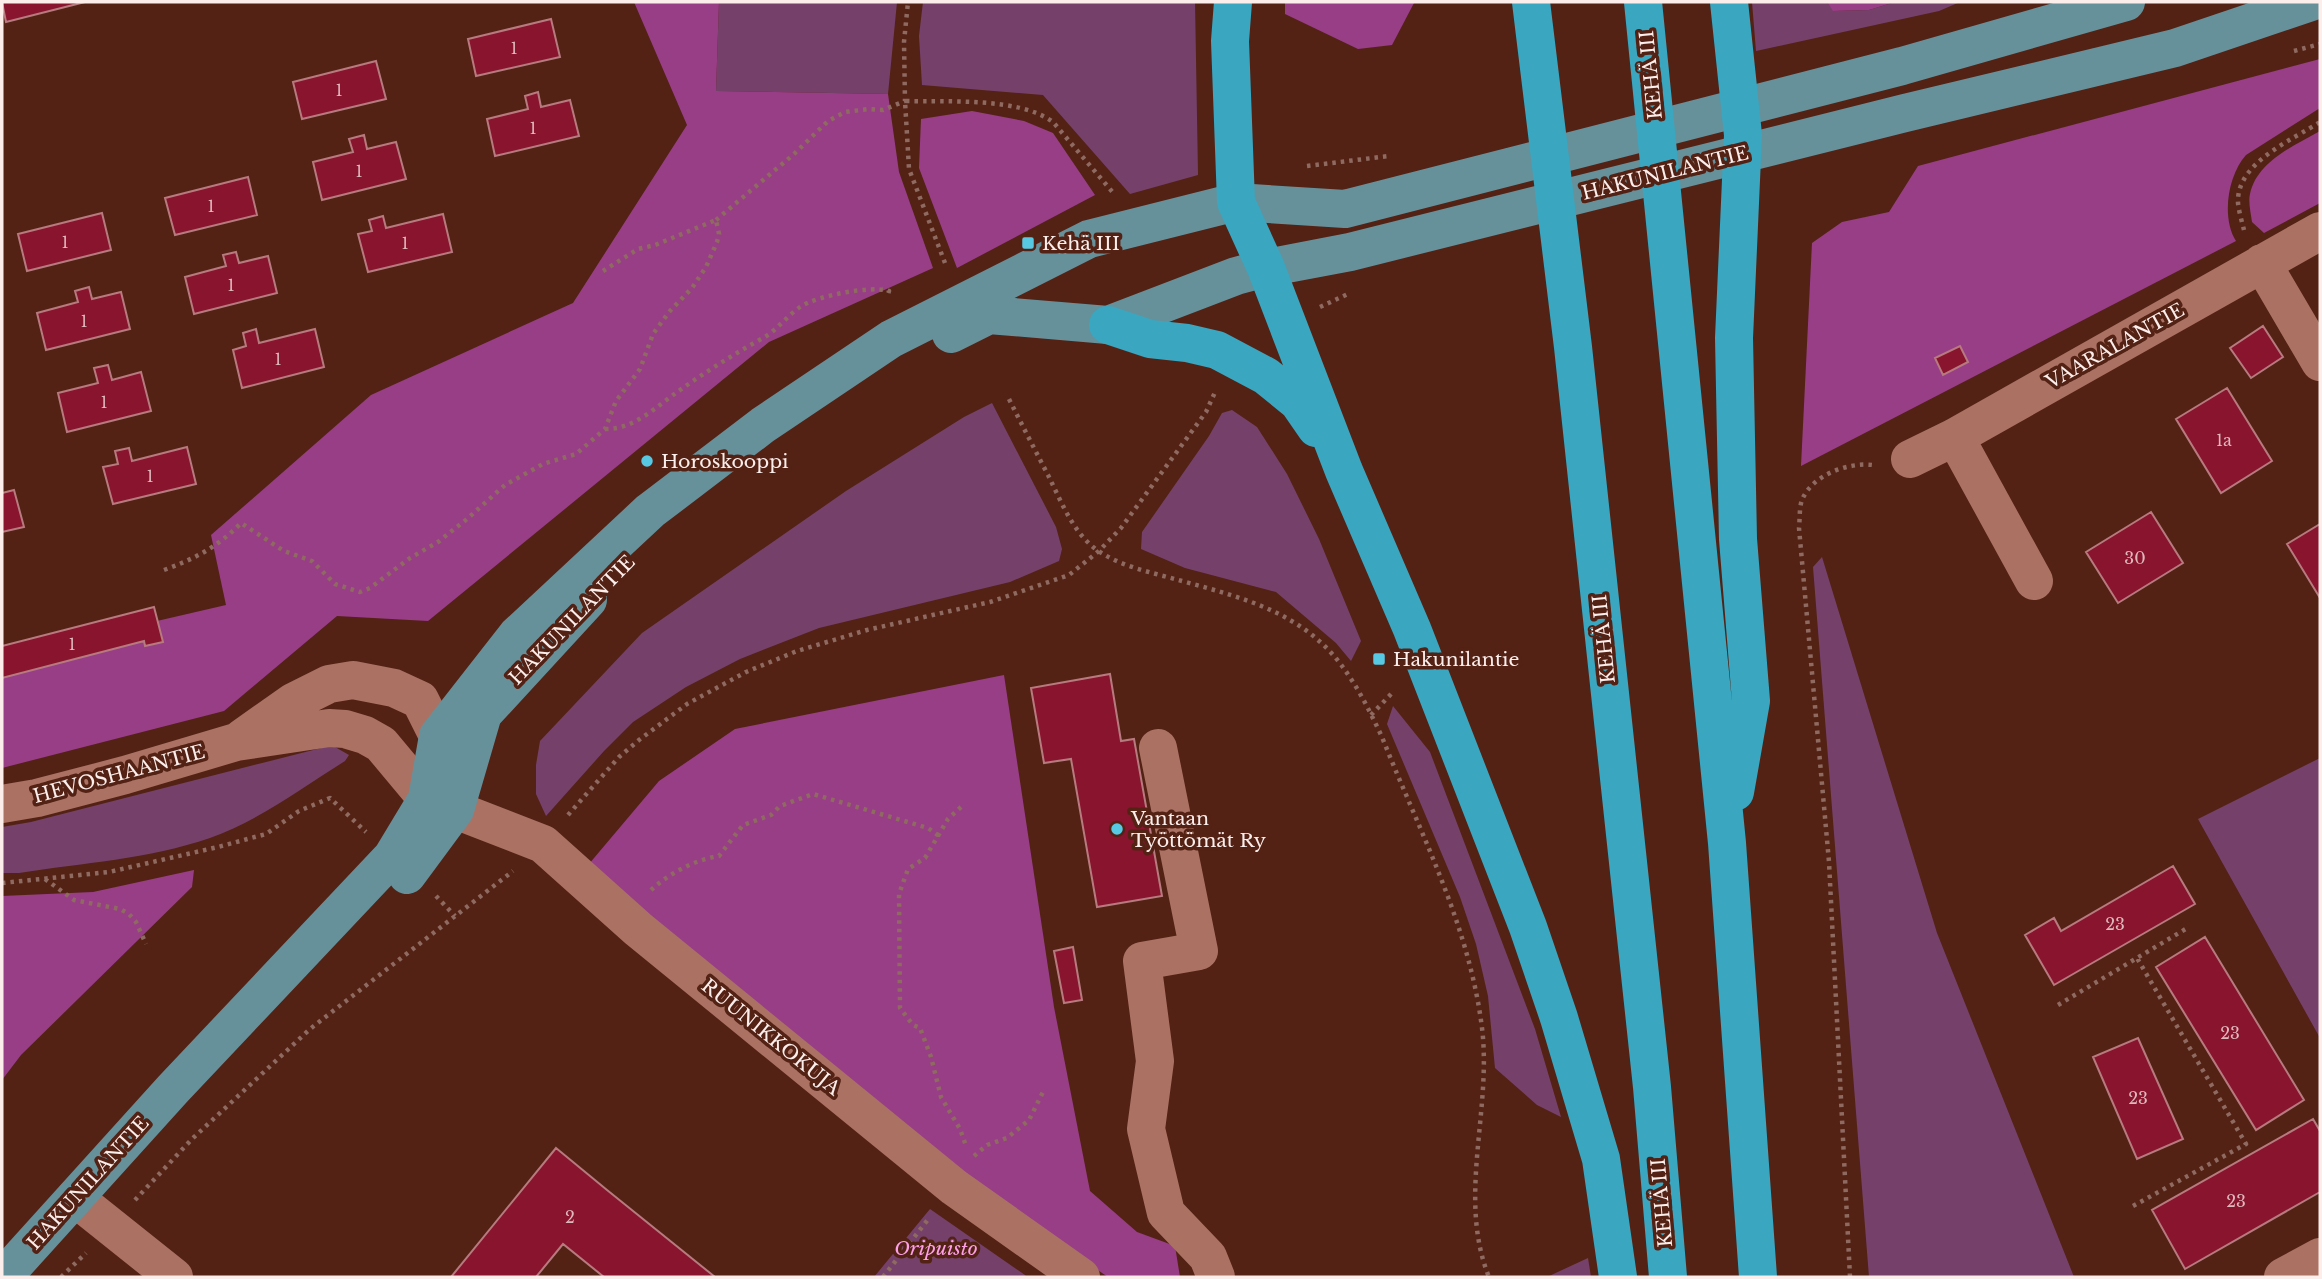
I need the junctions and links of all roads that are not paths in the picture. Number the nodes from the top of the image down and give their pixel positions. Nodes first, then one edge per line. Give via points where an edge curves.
1 (1233, 2) edge
2 (1531, 2) edge
3 (1643, 2) edge
4 (1729, 2) edge
5 (2126, 2) edge
6 (2311, 2) edge
7 (1236, 202) junction
8 (2320, 230) edge
9 (2253, 249) junction
10 (1266, 268) junction
11 (1108, 325) junction
12 (2320, 362) edge
13 (1955, 437) junction
14 (1910, 459) road end
15 (1344, 471) junction
16 (2034, 580) dead end
17 (438, 736) junction
18 (236, 743) junction
19 (1158, 748) dead end
20 (2, 804) edge
21 (441, 804) junction
22 (1727, 843) junction
23 (75, 1198) junction
24 (2320, 1257) edge
25 (3, 1277) edge
26 (174, 1277) edge
27 (1081, 1277) edge
28 (1216, 1277) edge
29 (1618, 1277) edge
30 (1668, 1277) edge
31 (1758, 1277) edge
32 (2283, 1277) edge

1 - 7 highway via 1230,41
2 - 30 highway, KEHÄ III via 1576,374
3 - 22 highway, KEHÄ III
4 - 22 highway via 1743,135 1734,338 1738,539 1751,701
5 - 7 main road, HAKUNILANTIE via 1902,66 1345,209
6 - 10 main road, HAKUNILANTIE via 2175,48 1350,252
7 - 10 highway
7 - 17 main road, HAKUNILANTIE via 1089,239 891,339 764,425 650,511 517,635
8 - 9 street, VAARALANTIE
9 - 12 street
9 - 13 street, VAARALANTIE
10 - 11 main road, HAKUNILANTIE
10 - 15 highway
11 - 15 highway via 1150,339 1217,350 1266,376 1298,401
11 - 21 main road, HAKUNILANTIE via 989,315 876,371 691,506 609,577 483,714
13 - 14 street, VAARALANTIE
13 - 16 street
15 - 29 highway via 1412,629 1559,1018 1601,1159
17 - 18 street, HEVOSHAANTIE via 420,700 394,688 353,680 329,684 293,702
17 - 21 street, HEVOSHAANTIE
18 - 20 street, HEVOSHAANTIE via 112,779
18 - 21 street, HEVOSHAANTIE via 345,729 381,744
19 - 28 street via 1199,951 1142,961 1155,1061 1146,1129 1167,1213 1208,1257
21 - 23 main road, HAKUNILANTIE via 411,870 173,1090
21 - 27 street, RUUNIKKOKUJA via 542,844 954,1187
22 - 31 highway, KEHÄ III
23 - 25 main road, HAKUNILANTIE
23 - 26 street
24 - 32 street

